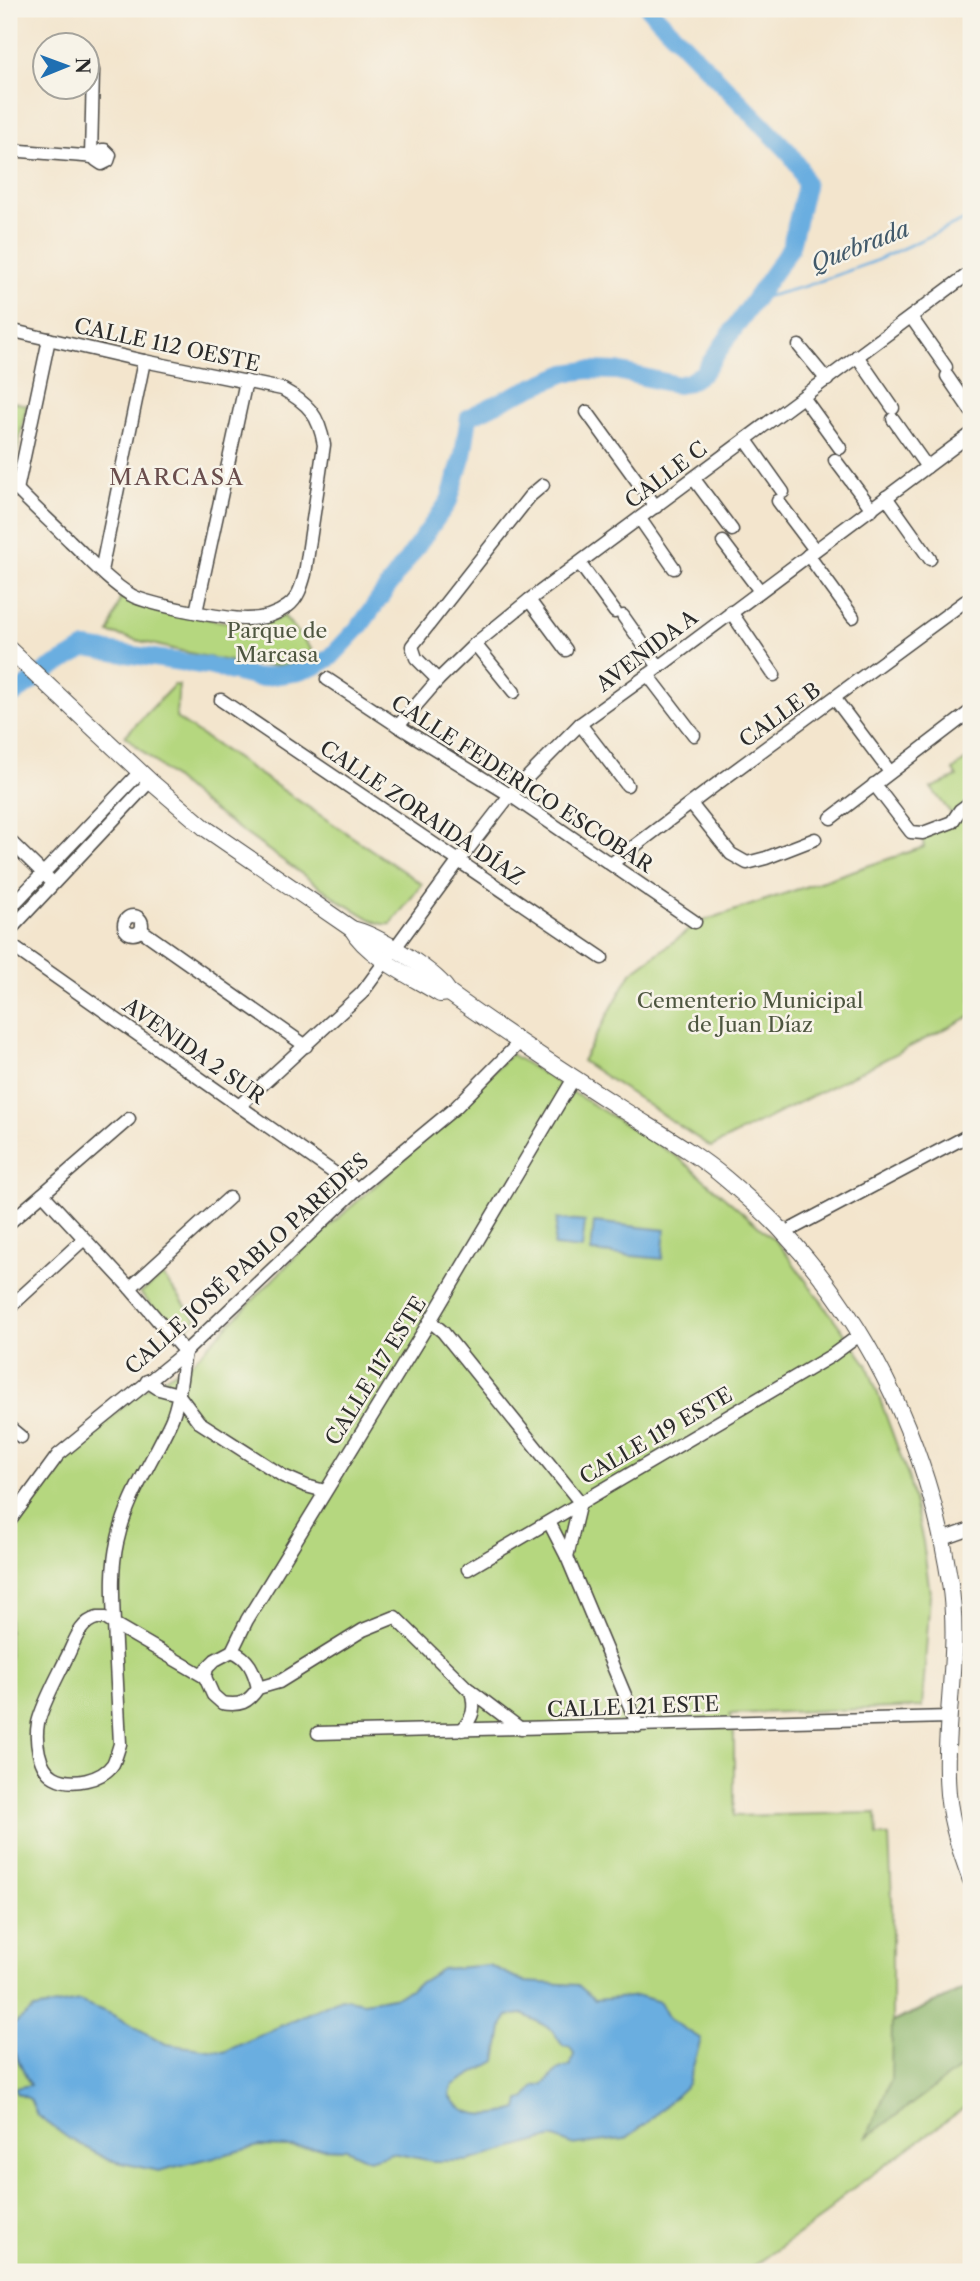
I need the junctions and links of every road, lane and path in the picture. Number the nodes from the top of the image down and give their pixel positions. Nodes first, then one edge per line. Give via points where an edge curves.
1 (93, 102) edge
2 (9, 150) edge
3 (971, 272) edge
4 (911, 317) junction
5 (9, 330) edge
6 (49, 339) junction
7 (799, 346) dead end
8 (857, 356) junction
9 (145, 361) junction
10 (827, 380) junction
11 (246, 381) junction
12 (803, 397) junction
13 (971, 411) edge
14 (587, 412) dead end
15 (967, 437) edge
16 (746, 440) junction
17 (971, 452) edge
18 (927, 467) junction
19 (694, 479) junction
20 (13, 485) edge
21 (543, 485) dead end
22 (886, 498) junction
23 (656, 507) junction
24 (872, 509) junction
25 (640, 519) junction
26 (732, 530) dead end
27 (723, 542) dead end
28 (812, 553) junction
29 (930, 559) dead end
30 (580, 564) junction
31 (674, 568) dead end
32 (101, 571) junction
33 (760, 591) junction
34 (971, 597) edge
35 (529, 600) junction
36 (196, 611) junction
37 (731, 612) junction
38 (853, 617) dead end
39 (475, 643) junction
40 (9, 649) edge
41 (566, 650) dead end
42 (660, 667) junction
43 (648, 675) junction
44 (774, 675) dead end
45 (327, 678) dead end
46 (438, 680) junction
47 (514, 692) dead end
48 (835, 699) junction
49 (220, 700) dead end
50 (971, 711) edge
51 (580, 724) junction
52 (398, 726) junction
53 (694, 735) dead end
54 (890, 772) junction
55 (145, 777) junction
56 (874, 784) junction
57 (627, 785) dead end
58 (510, 795) junction
59 (971, 802) edge
60 (691, 804) junction
61 (831, 818) dead end
62 (814, 839) dead end
63 (9, 840) edge
64 (458, 862) junction
65 (611, 864) junction
66 (43, 873) junction
67 (54, 884) junction
68 (9, 909) edge
69 (695, 922) dead end
70 (141, 930) dead end
71 (9, 931) edge
72 (9, 944) edge
73 (389, 955) junction
74 (602, 958) dead end
75 (520, 1042) junction
76 (306, 1046) junction
77 (574, 1078) junction
78 (239, 1106) junction
79 (129, 1119) dead end
80 (971, 1134) edge
81 (357, 1189) junction
82 (43, 1194) junction
83 (229, 1198) dead end
84 (12, 1214) edge
85 (784, 1233) junction
86 (84, 1239) junction
87 (130, 1288) junction
88 (9, 1307) edge
89 (430, 1321) junction
90 (861, 1334) junction
91 (185, 1352) junction
92 (147, 1381) junction
93 (178, 1394) junction
94 (9, 1427) edge
95 (21, 1437) dead end
96 (325, 1492) junction
97 (580, 1502) junction
98 (549, 1521) junction
99 (9, 1522) edge
100 (971, 1529) edge
101 (943, 1539) junction
102 (567, 1557) junction
103 (468, 1569) dead end
104 (114, 1624) junction
105 (232, 1651) junction
106 (205, 1677) junction
107 (258, 1688) junction
108 (471, 1691) junction
109 (950, 1717) junction
110 (638, 1726) junction
111 (521, 1729) junction
112 (462, 1730) junction
113 (318, 1733) dead end
114 (971, 1880) edge

1 - 2 street via 93,157
3 - 4 street, CALLE C
4 - 8 street, CALLE C
4 - 13 street
5 - 6 street, CALLE 112 OESTE
6 - 9 street, CALLE 112 OESTE
6 - 20 street
7 - 10 street
8 - 10 street, CALLE C
8 - 18 street
9 - 11 street, CALLE 112 OESTE
9 - 32 street
10 - 12 street, CALLE C
11 - 36 street
11 - 36 street, CALLE 112 OESTE via 282,388 299,398 321,426 324,445 306,574 290,605 276,613 246,619
12 - 16 street, CALLE C
12 - 24 street
14 - 23 street
15 - 17 street
15 - 18 street, AVENIDA A
16 - 19 street, CALLE C
16 - 28 street
18 - 22 street, AVENIDA A
19 - 23 street, CALLE C
19 - 26 street
20 - 32 street
21 - 46 street via 412,646 416,658
22 - 24 street, AVENIDA A
22 - 29 street
23 - 25 street, CALLE C
24 - 28 street, AVENIDA A
25 - 30 street, CALLE C
25 - 31 street
27 - 33 street
28 - 33 street, AVENIDA A
28 - 38 street
30 - 35 street, CALLE C
30 - 42 street
32 - 36 street via 134,597
33 - 37 street, AVENIDA A
34 - 48 street, CALLE B
35 - 39 street, CALLE C
35 - 41 street
37 - 42 street, AVENIDA A
37 - 44 street
39 - 46 street, CALLE C
39 - 47 street
40 - 55 main road
42 - 43 street, AVENIDA A
43 - 51 street, AVENIDA A
43 - 53 street
45 - 52 street, CALLE FEDERICO ESCOBAR
46 - 52 street, CALLE C
48 - 54 street
48 - 60 street, CALLE B
49 - 64 street, CALLE ZORAIDA DÍAZ
50 - 54 street
51 - 57 street
51 - 58 street, AVENIDA A
52 - 58 street, CALLE FEDERICO ESCOBAR
54 - 56 street
55 - 66 street
55 - 67 street
55 - 73 main road via 205,828 352,929 358,940
56 - 59 street via 911,832 923,833 952,822
56 - 61 street
58 - 64 street, AVENIDA A
58 - 65 street, CALLE FEDERICO ESCOBAR
60 - 62 street via 731,854 747,863
60 - 65 street, CALLE B
63 - 66 street
64 - 73 street, AVENIDA A
64 - 74 street, CALLE ZORAIDA DÍAZ
65 - 69 street, CALLE FEDERICO ESCOBAR
66 - 67 street
66 - 68 street
67 - 71 street
70 - 76 street
72 - 78 street, AVENIDA 2 SUR
73 - 75 main road via 440,994 449,993
73 - 76 street, AVENIDA A via 356,1000
75 - 77 main road
75 - 81 street, CALLE JOSÉ PABLO PAREDES via 456,1107
76 - 78 street, AVENIDA A
77 - 85 main road via 726,1178
77 - 89 street, CALLE 117 ESTE
78 - 81 street, AVENIDA 2 SUR
79 - 82 street
80 - 85 street
81 - 91 street, CALLE JOSÉ PABLO PAREDES
82 - 84 street
82 - 86 street
83 - 87 street
85 - 90 main road
86 - 87 street
86 - 88 street
87 - 91 street
89 - 96 street, CALLE 117 ESTE
89 - 97 street
90 - 97 street, CALLE 119 ESTE
90 - 101 main road via 919,1455
91 - 92 street, CALLE JOSÉ PABLO PAREDES
91 - 93 street
92 - 93 street
92 - 99 street, CALLE JOSÉ PABLO PAREDES via 58,1455
93 - 96 street via 199,1422 283,1476
93 - 104 street via 172,1418 133,1494 117,1543
94 - 95 street
96 - 105 street, CALLE 117 ESTE
97 - 98 street, CALLE 119 ESTE
97 - 102 street
98 - 102 street
98 - 103 street, CALLE 119 ESTE
100 - 101 street
101 - 109 main road via 951,1589
102 - 110 street
104 - 104 street via 120,1744 114,1762 103,1774 88,1780 55,1778 44,1767 38,1748 38,1724 85,1623 105,1618
104 - 106 street
105 - 106 street, CALLE 117 ESTE via 215,1660
105 - 107 street via 247,1662
106 - 107 street via 222,1703 251,1699
107 - 108 street via 279,1682 363,1630 395,1617
108 - 111 street
108 - 112 street via 475,1704 472,1718
109 - 110 street, CALLE 121 ESTE
109 - 114 main road via 950,1807
110 - 111 street, CALLE 121 ESTE
111 - 112 street, CALLE 121 ESTE
112 - 113 street, CALLE 121 ESTE

